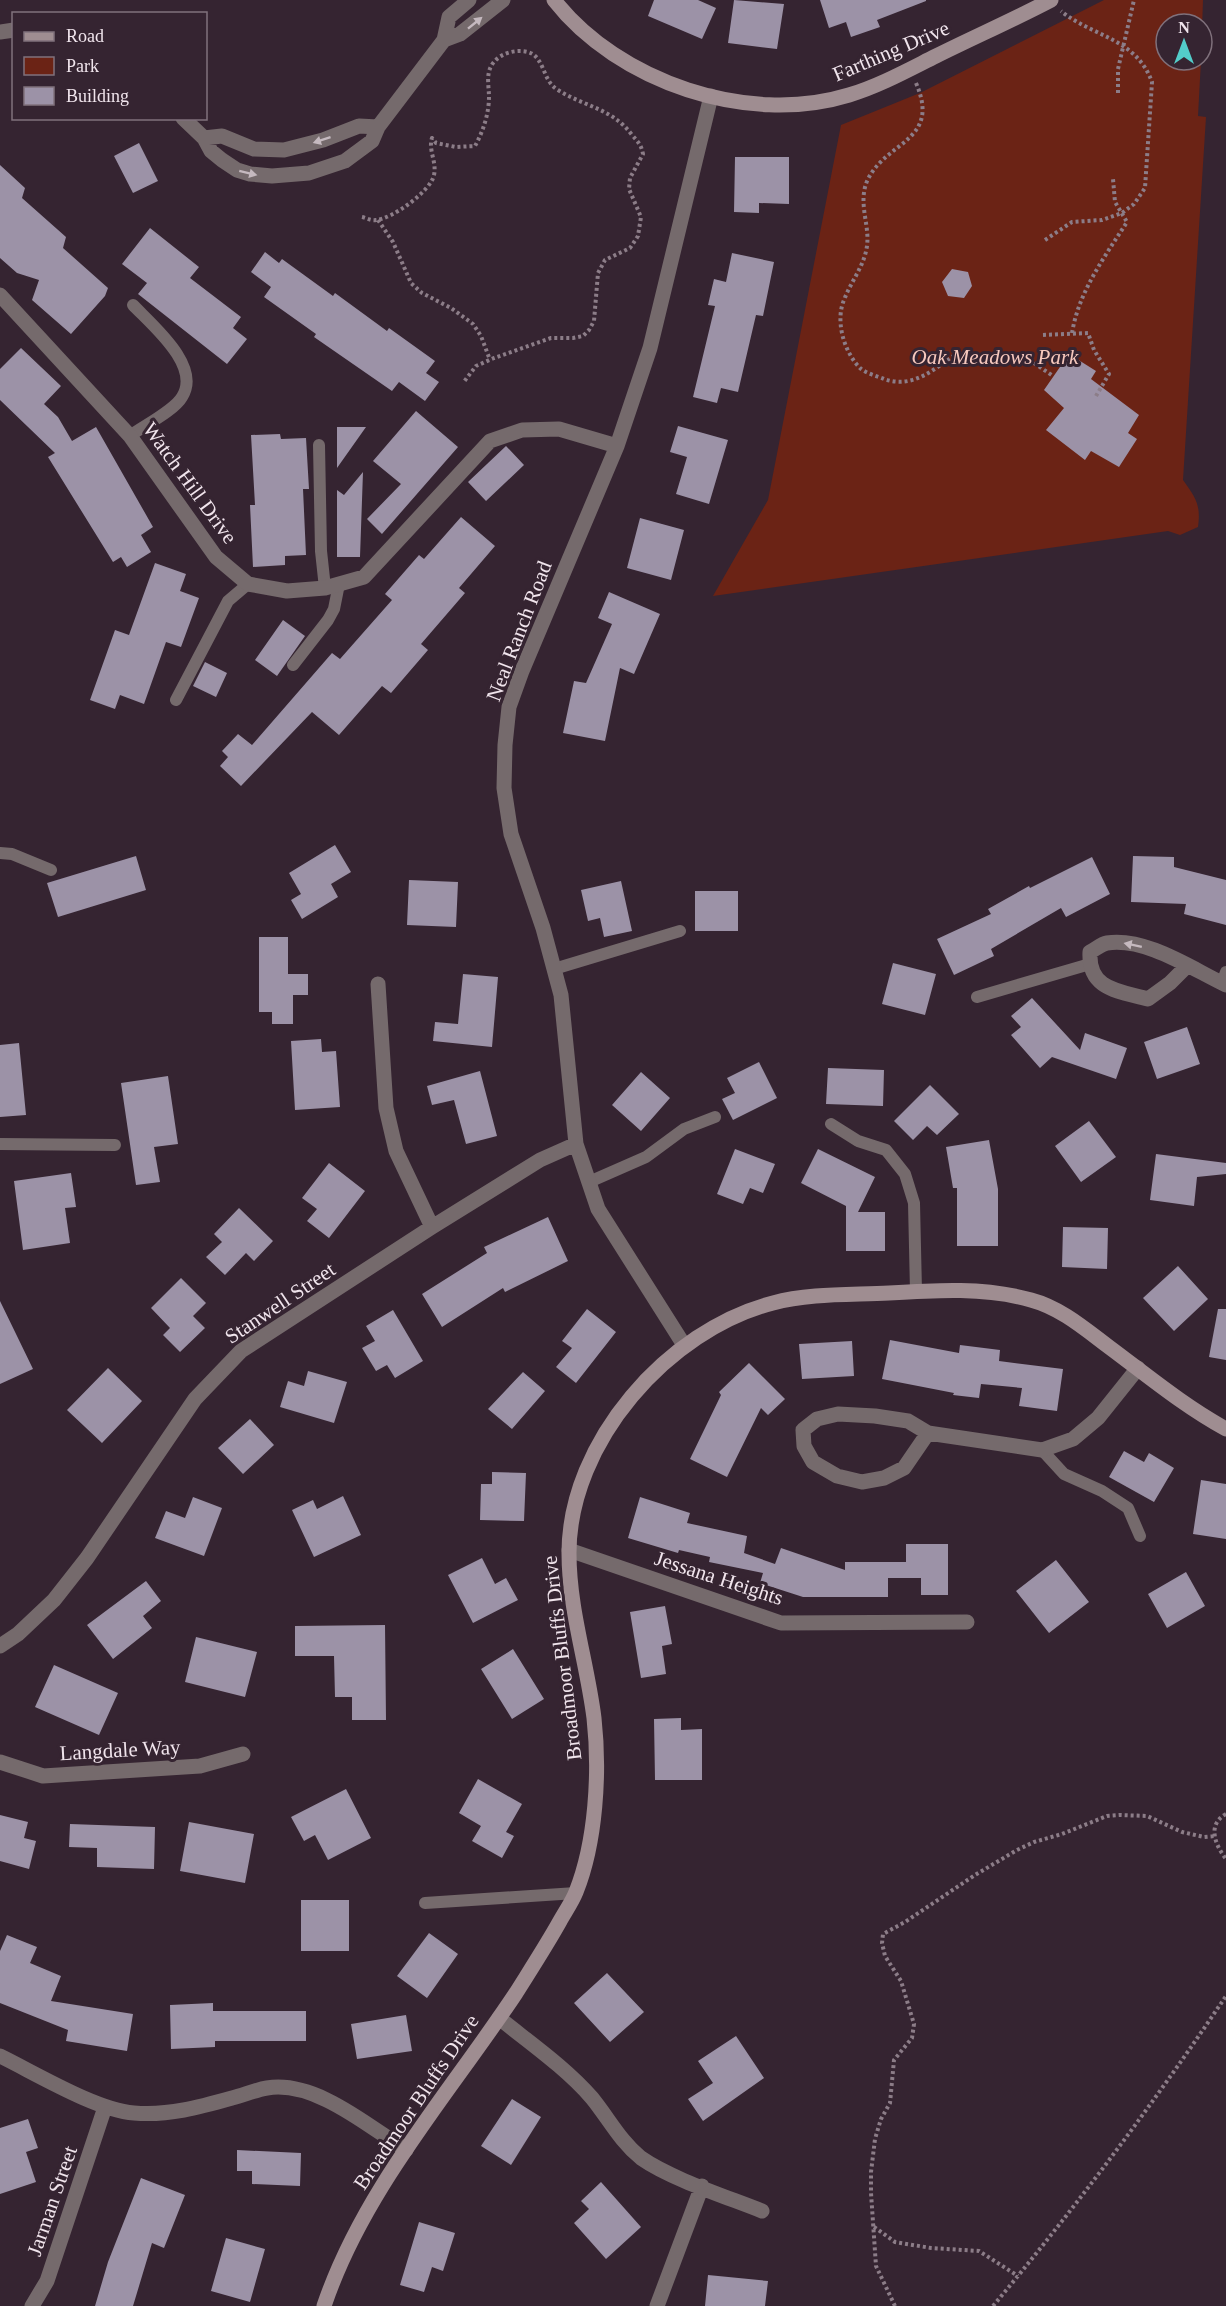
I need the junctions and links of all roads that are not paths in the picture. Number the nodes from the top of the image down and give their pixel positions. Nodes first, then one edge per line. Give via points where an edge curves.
1 (469, 0) edge
2 (503, 0) edge
3 (554, 0) edge
4 (1050, 1) edge
5 (444, 40) junction
6 (711, 96) junction
7 (185, 120) edge
8 (378, 127) junction
9 (204, 138) junction
10 (0, 295) edge
11 (133, 305) dead end
12 (130, 436) junction
13 (319, 445) dead end
14 (617, 446) junction
15 (248, 584) junction
16 (332, 586) junction
17 (293, 665) dead end
18 (176, 700) dead end
19 (0, 853) edge
20 (51, 870) dead end
21 (680, 931) dead end
22 (1090, 964) junction
23 (1187, 966) junction
24 (554, 969) junction
25 (1225, 980) edge
26 (378, 984) dead end
27 (977, 997) dead end
28 (715, 1117) dead end
29 (831, 1124) dead end
30 (0, 1144) edge
31 (576, 1144) junction
32 (116, 1145) dead end
33 (589, 1182) junction
34 (432, 1227) junction
35 (916, 1291) junction
36 (684, 1345) junction
37 (1138, 1368) junction
38 (1226, 1428) edge
39 (928, 1433) junction
40 (1042, 1450) junction
41 (1140, 1536) dead end
42 (569, 1550) junction
43 (967, 1622) dead end
44 (0, 1646) edge
45 (243, 1754) dead end
46 (0, 1762) edge
47 (576, 1893) junction
48 (425, 1903) dead end
49 (499, 2019) junction
50 (0, 2056) edge
51 (105, 2107) junction
52 (406, 2150) junction
53 (702, 2186) junction
54 (762, 2211) dead end
55 (32, 2306) edge
56 (324, 2306) edge
57 (657, 2306) edge

1 - 5 street via 448,17
5 -> 2 street via 460,34
3 - 6 street, Farthing Drive via 567,17 607,51 656,78
4 - 6 street, Farthing Drive via 849,95 804,104 758,105
5 - 8 street
6 - 14 street, Neal Ranch Road via 650,348
7 - 9 street
8 -> 9 street via 359,126 312,144 278,150 254,149 222,136
9 -> 8 street via 211,151 237,170 291,176 345,161 372,141
10 - 12 street, Watch Hill Drive
11 - 12 lane via 176,351 185,369 186,385 173,406
12 - 15 street, Watch Hill Drive via 216,557
13 - 16 lane via 321,551
14 - 16 street, Watch Hill Drive via 559,429 522,430 490,441 364,577
14 - 24 street, Neal Ranch Road via 509,707 504,788 511,834
15 - 16 street, Watch Hill Drive via 287,591
15 - 18 lane via 228,601
16 - 17 lane via 334,609
19 - 20 lane
21 - 24 lane
23 -> 22 street via 1162,953 1128,943 1105,943 1090,952
22 - 23 street via 1093,976 1110,988 1148,999
22 - 27 lane
23 - 25 street
24 - 31 street, Neal Ranch Road via 561,995
26 - 34 street via 386,1108 396,1151
28 - 33 lane via 684,1129 646,1157
29 - 35 lane via 858,1141 886,1150 905,1174 914,1203
30 - 32 lane
31 - 33 street, Neal Ranch Road
31 - 34 street, Stanwell Street via 540,1160
33 - 36 street, Neal Ranch Road via 598,1209
34 - 44 street, Stanwell Street via 241,1351 195,1399 54,1600
35 - 36 street, Broadmoor Bluffs Drive via 775,1302 734,1316
35 - 37 street, Broadmoor Bluffs Drive via 992,1292 1034,1300 1065,1314
36 - 42 street, Broadmoor Bluffs Drive via 633,1393 607,1431 590,1462 575,1507
37 - 38 street, Broadmoor Bluffs Drive via 1192,1410
37 - 40 street via 1098,1418 1073,1439
39 - 39 street via 908,1421 837,1414 817,1419 803,1431 804,1446 813,1462 837,1476 862,1482 884,1478 904,1468
39 - 40 street
40 - 41 lane via 1064,1474 1128,1508
42 - 43 street, Jessana Heights via 781,1623
42 - 47 street, Broadmoor Bluffs Drive via 578,1643 594,1720 596,1781 589,1844
45 - 46 street, Langdale Way via 200,1766 43,1776
47 - 48 lane
47 - 49 street, Broadmoor Bluffs Drive
49 - 52 street, Broadmoor Bluffs Drive
49 - 53 street via 592,2098 622,2142 643,2159
50 - 51 street
51 - 52 street via 132,2113 178,2112 268,2088 288,2087 332,2103
51 - 55 street, Jarman Street via 47,2281
52 - 56 street, Broadmoor Bluffs Drive via 348,2245
53 - 54 street
53 - 57 street

